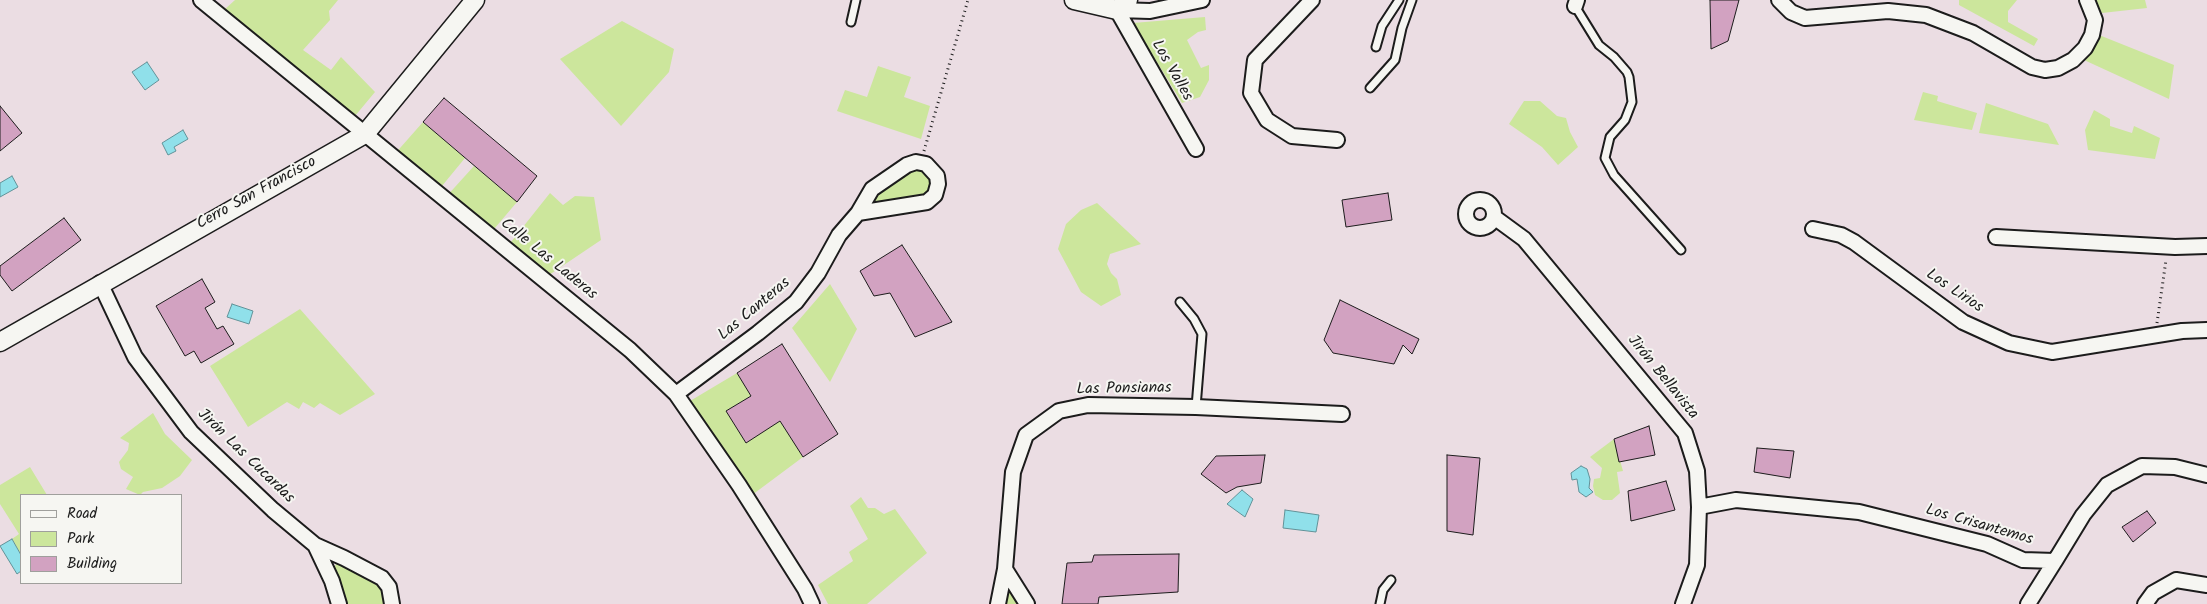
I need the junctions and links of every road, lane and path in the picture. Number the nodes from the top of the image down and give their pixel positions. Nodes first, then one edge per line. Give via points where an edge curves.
1 (201, 0) edge
2 (475, 0) edge
3 (856, 0) edge
4 (968, 0) edge
5 (1074, 0) edge
6 (1202, 0) edge
7 (1312, 0) edge
8 (1399, 0) edge
9 (1412, 0) edge
10 (1779, 0) edge
11 (2087, 0) edge
12 (1576, 3) edge
13 (1122, 5) edge
14 (851, 22) dead end
15 (1376, 47) dead end
16 (1370, 88) dead end
17 (365, 134) junction
18 (1337, 140) dead end
19 (1196, 149) dead end
20 (920, 163) junction
21 (858, 213) junction
22 (1494, 217) dead end
23 (1813, 229) dead end
24 (1996, 237) dead end
25 (2168, 246) junction
26 (2207, 246) edge
27 (1682, 250) dead end
28 (100, 283) junction
29 (1180, 302) dead end
30 (2207, 330) edge
31 (2155, 336) junction
32 (0, 342) edge
33 (676, 394) junction
34 (1196, 407) junction
35 (1342, 414) dead end
36 (2207, 475) edge
37 (1699, 507) junction
38 (315, 545) junction
39 (344, 558) junction
40 (2055, 561) junction
41 (1004, 569) junction
42 (328, 573) junction
43 (1391, 580) dead end
44 (2207, 586) edge
45 (339, 604) edge
46 (392, 604) edge
47 (812, 604) edge
48 (998, 604) edge
49 (1027, 604) edge
50 (1380, 604) edge
51 (1683, 604) edge
52 (2028, 604) edge
53 (2145, 604) edge

1 - 17 street, Calle Las Laderas
2 - 17 street, Cerro San Francisco
3 - 14 lane
4 - 20 path
5 - 13 street
6 - 13 street via 1150,11
7 - 18 street via 1255,60 1251,93 1267,120 1292,136
8 - 15 lane via 1382,26
9 - 16 lane via 1395,60
10 - 11 street via 1791,12 1805,18 1888,10 1926,15 1973,33 2032,67 2045,70 2073,60 2085,48 2095,20
12 - 27 lane via 1587,30 1629,77 1632,102 1625,120 1610,136 1605,158 1614,176
13 - 19 street, Los Valles
17 - 28 street, Cerro San Francisco
17 - 33 street, Calle Las Laderas via 630,350
20 - 21 street, Las Canteras via 907,165 872,188
20 - 21 street via 926,164 937,176 935,195 927,202
21 - 33 street, Las Canteras via 796,302
22 - 37 street, Jirón Bellavista via 1524,239 1685,433 1697,471
23 - 31 street, Los Lirios via 1841,235 1854,242 1963,322 2009,343 2052,352
24 - 25 street
25 - 26 street
25 - 31 path
28 - 32 street, Cerro San Francisco
28 - 38 street, Jirón Las Cucardas via 135,357 191,432
29 - 34 lane via 1202,334
30 - 31 street, Los Lirios
33 - 47 street, Calle Las Laderas via 739,485
34 - 35 street, Las Ponsianas
34 - 41 street, Las Ponsianas via 1088,405 1058,411 1026,435 1013,472
36 - 40 street via 2175,467 2142,466 2107,485 2083,515
37 - 40 street, Los Crisantemos via 1736,500 1859,512 1987,544 2022,560
37 - 51 street, Jirón Bellavista via 1697,565
38 - 39 street, Jirón Las Cucardas
38 - 42 street, Jirón Las Cucardas
39 - 42 street
39 - 46 street, Jirón Las Cucardas via 382,578
40 - 52 street
41 - 48 street, Las Ponsianas
41 - 49 street
42 - 45 street, Jirón Las Cucardas
43 - 50 lane via 1383,590
44 - 53 street via 2176,580 2153,593

